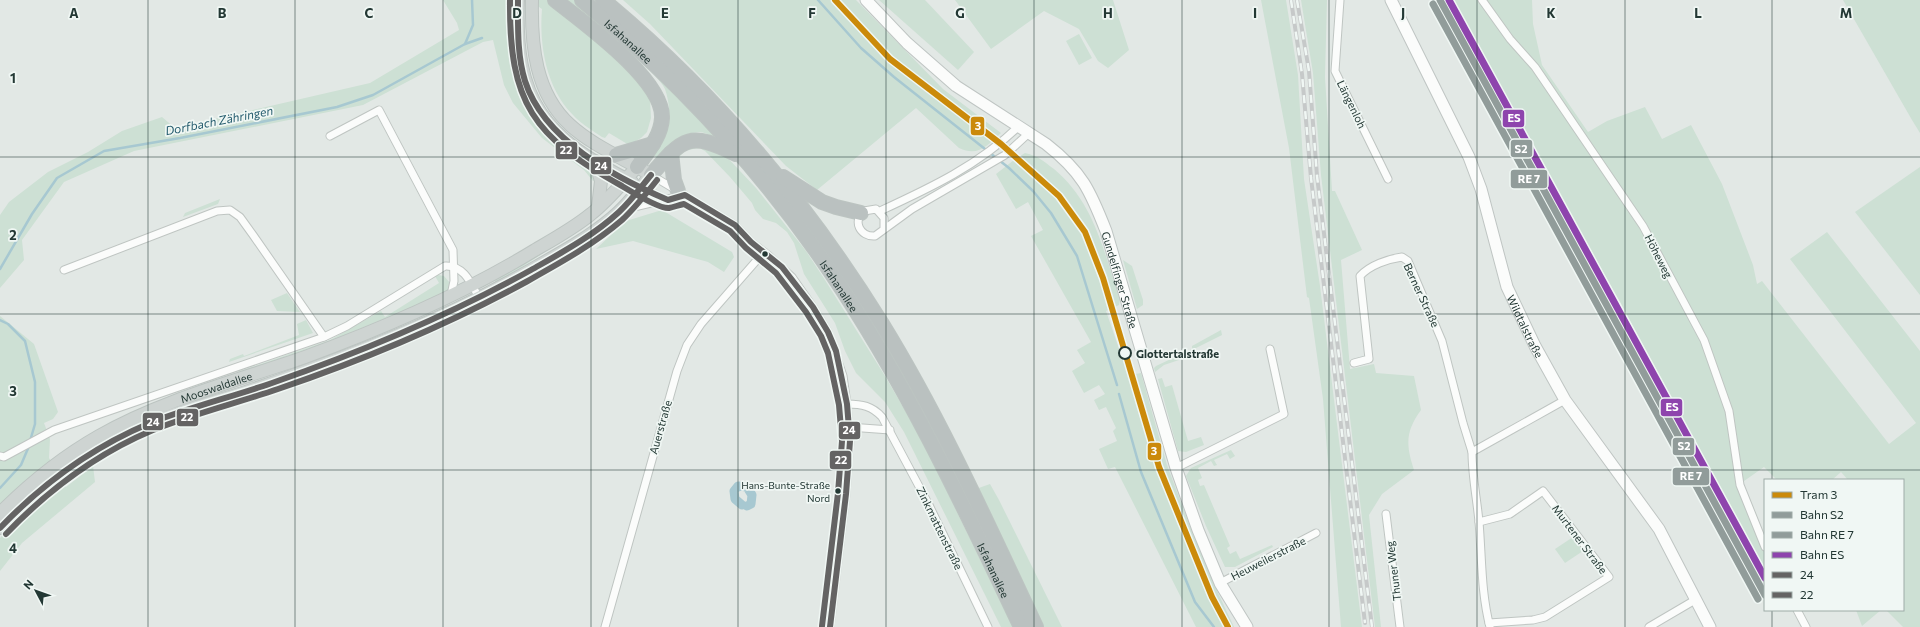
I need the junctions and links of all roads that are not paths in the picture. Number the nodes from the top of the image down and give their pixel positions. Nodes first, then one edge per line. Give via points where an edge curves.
1 (518, 0) edge
2 (555, 0) edge
3 (582, 0) edge
4 (603, 0) edge
5 (866, 0) edge
6 (1340, 0) edge
7 (1392, 0) edge
8 (1482, 0) edge
9 (532, 3) edge
10 (612, 5) edge
11 (1019, 126) junction
12 (1029, 133) junction
13 (330, 136) dead end
14 (653, 144) junction
15 (671, 153) junction
16 (616, 155) junction
17 (742, 156) junction
18 (595, 161) junction
19 (637, 167) junction
20 (773, 171) junction
21 (651, 175) junction
22 (626, 179) junction
23 (1388, 179) dead end
24 (641, 187) junction
25 (677, 195) junction
26 (598, 207) junction
27 (880, 211) junction
28 (861, 213) junction
29 (614, 216) junction
30 (884, 228) junction
31 (764, 252) junction
32 (454, 266) junction
33 (64, 270) dead end
34 (472, 285) junction
35 (451, 295) junction
36 (479, 298) junction
37 (324, 337) junction
38 (1270, 349) dead end
39 (1354, 363) dead end
40 (1565, 400) junction
41 (848, 404) junction
42 (849, 427) junction
43 (890, 430) junction
44 (1472, 452) junction
45 (2, 457) edge
46 (1176, 468) junction
47 (0, 513) edge
48 (1386, 514) dead end
49 (1479, 522) junction
50 (0, 528) edge
51 (1316, 533) dead end
52 (1764, 545) edge
53 (1220, 583) junction
54 (1695, 600) junction
55 (1798, 611) edge
56 (1489, 625) edge
57 (605, 627) edge
58 (830, 627) edge
59 (988, 627) edge
60 (1021, 627) edge
61 (1036, 627) edge
62 (1247, 627) edge
63 (1400, 627) edge
64 (1648, 627) edge
65 (1710, 627) edge
66 (1806, 627) edge

1 - 18 main road via 522,63 535,105 559,135
2 - 14 highway via 636,68 652,87 661,107 662,117 661,127
3 - 17 highway, Isfahanallee via 650,60
4 - 10 highway, Isfahanallee
5 - 11 street, Gundelfinger Straße via 907,42 956,86
6 - 23 street, Längenloh via 1335,71
7 - 40 street, Wildtalstraße via 1469,157 1481,189 1507,287 1535,346
8 - 52 street, Höheweg via 1510,39 1535,67 1643,226 1704,340 1729,411 1740,485
9 - 16 main road via 534,57 551,100 570,125
10 - 20 highway, Isfahanallee via 710,101
11 - 12 street, Gundelfinger Straße
11 - 27 street via 985,156 924,191
12 - 30 street via 1005,155
12 - 46 street, Gundelfinger Straße via 1058,153 1083,179 1091,195 1106,231
13 - 32 street via 379,110 452,250
14 - 16 highway
14 - 19 highway
15 - 17 highway via 684,144 697,140 717,144
15 - 21 highway
15 - 25 highway
16 - 19 main road
17 - 60 highway, Isfahanallee via 805,235 875,342 934,448
18 - 22 main road
18 - 26 main road via 601,181
19 - 21 main road
19 - 22 main road, Mooswaldallee
20 - 28 highway via 822,202
20 - 61 highway, Isfahanallee via 826,240 883,326 973,494
21 - 24 main road, Mooswaldallee
21 - 25 street
22 - 24 main road
22 - 26 main road, Mooswaldallee
24 - 25 street
24 - 29 main road, Mooswaldallee
25 - 29 street via 634,207
25 - 31 street via 735,225
26 - 34 main road, Mooswaldallee via 571,229
27 - 28 street via 872,208
27 - 30 street via 884,218
28 - 30 street via 857,223 865,235 875,236
29 - 36 main road, Mooswaldallee via 591,235 565,251
31 - 41 street via 792,277 828,332 843,376
31 - 57 street, Auerstraße via 701,324 687,345 677,370
32 - 34 street
32 - 35 street
32 - 37 street, Mooswaldallee via 445,266 347,326
33 - 37 street via 217,211 230,210 240,217 254,235
34 - 35 main road, Mooswaldallee
34 - 36 street
35 - 47 main road, Mooswaldallee via 350,339 189,396 128,421 70,454 25,489
36 - 50 main road, Mooswaldallee via 332,362 136,429 106,444 66,470
37 - 45 street, Mooswaldallee via 54,430
38 - 46 street via 1284,414
39 - 44 street, Berner Straße via 1369,359 1360,276 1388,260 1402,257 1408,261 1442,341 1462,423
40 - 44 street
40 - 54 street, Wildtalstraße via 1659,529
41 - 42 street
41 - 43 street, Zinkmattenstraße via 866,405 875,409
42 - 43 street
42 - 58 street via 846,494
43 - 59 street, Zinkmattenstraße
44 - 49 street, Berner Straße
46 - 53 street, Gundelfinger Straße
48 - 63 street, Thuner Weg
49 - 56 street, Berner Straße via 1481,565
49 - 56 street, Murtener Straße via 1510,514 1543,490 1609,577 1545,617
51 - 53 street, Heuweilerstraße
53 - 62 street, Gundelfinger Straße
54 - 64 street
54 - 65 street, Wildtalstraße
55 - 66 street

